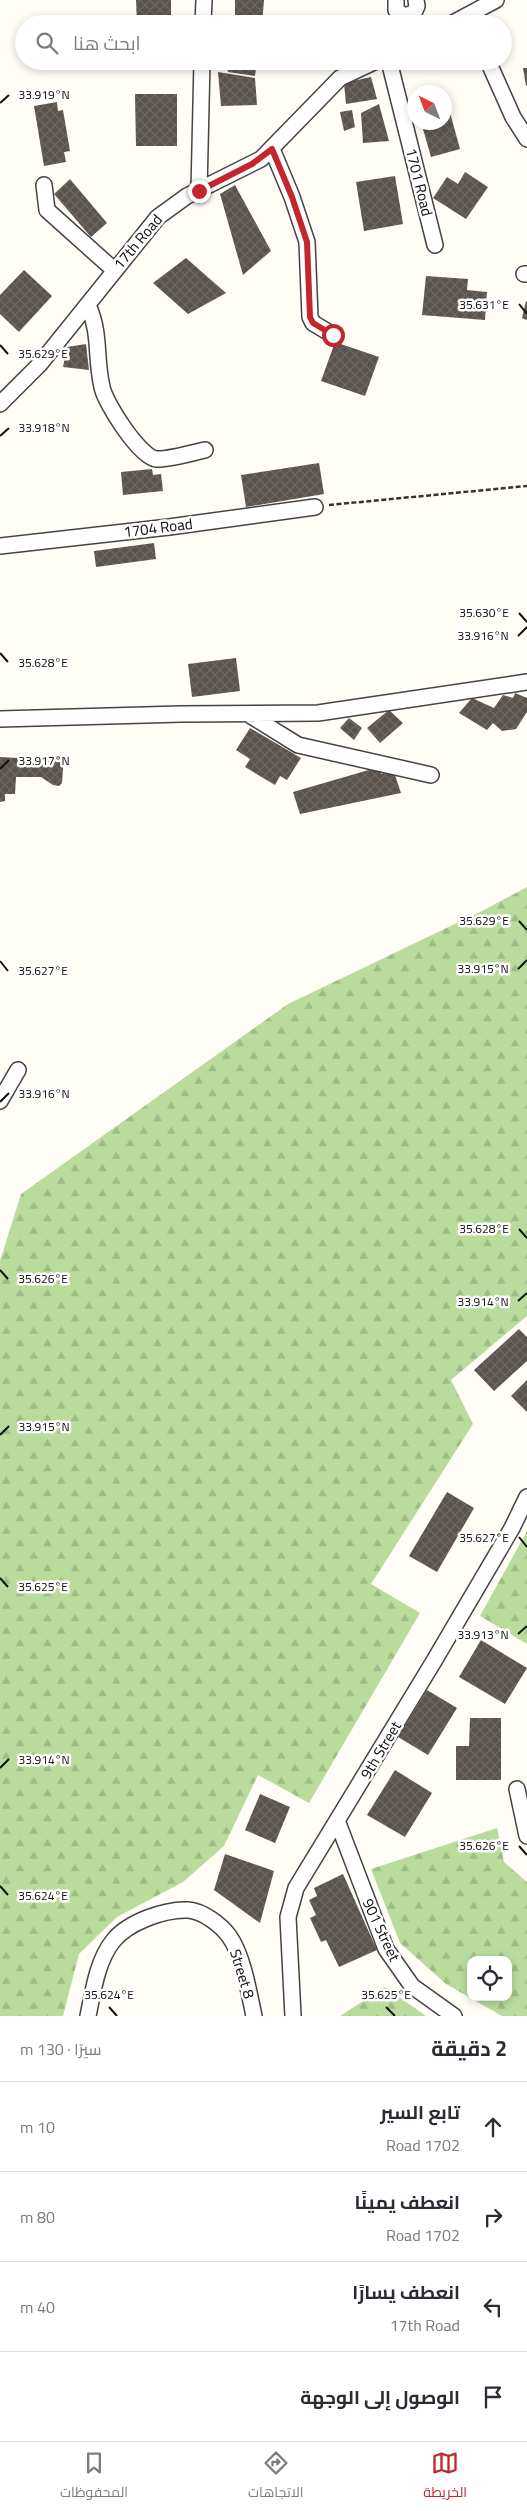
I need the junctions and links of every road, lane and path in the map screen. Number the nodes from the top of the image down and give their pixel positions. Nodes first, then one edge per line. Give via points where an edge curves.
1 (204, 0) edge
2 (396, 0) edge
3 (416, 0) edge
4 (496, 0) edge
5 (471, 13) edge
6 (203, 15) edge
7 (401, 15) edge
8 (412, 15) edge
9 (202, 70) edge
10 (357, 70) edge
11 (391, 70) edge
12 (492, 70) edge
13 (527, 139) edge
14 (272, 149) junction
15 (44, 185) dead end
16 (199, 191) junction
17 (435, 245) dead end
18 (114, 270) junction
19 (88, 304) junction
20 (333, 335) dead end
21 (0, 404) edge
22 (205, 450) dead end
23 (527, 486) edge
24 (315, 507) joint
25 (0, 546) edge
26 (527, 682) edge
27 (248, 714) junction
28 (0, 719) edge
29 (431, 774) dead end
30 (18, 1070) dead end
31 (0, 1100) edge
32 (527, 1497) edge
33 (517, 1789) dead end
34 (338, 1823) junction
35 (527, 1836) edge
36 (88, 2016) edge
37 (254, 2016) edge
38 (293, 2016) edge
39 (454, 2016) edge

1 - 6 street
2 - 7 street via 395,6
3 - 8 street
4 - 5 street
9 - 16 street
10 - 14 street, 17th Road via 340,78
11 - 17 street, 1701 Road
12 - 13 street via 513,117
14 - 16 street, 17th Road via 252,164
14 - 20 street via 307,242 310,317 313,323
15 - 18 street via 47,210
16 - 18 street, 17th Road via 169,207 158,217
18 - 19 street, 17th Road
19 - 21 street, 17th Road via 39,365
19 - 22 street via 96,324 101,386 105,398 134,441 145,454 156,459
23 - 24 path
24 - 25 street, 1704 Road
26 - 27 street via 318,713
27 - 28 street
27 - 29 street via 298,745
30 - 31 street
32 - 34 street, 9th Street via 512,1528
33 - 35 street
34 - 38 street, 9th Street via 304,1872 290,1904
34 - 39 street, 901 Street via 386,1949 412,1986
36 - 37 street, Street 8 via 103,1961 113,1941 126,1928 145,1919 189,1910 210,1919 229,1936 237,1953

